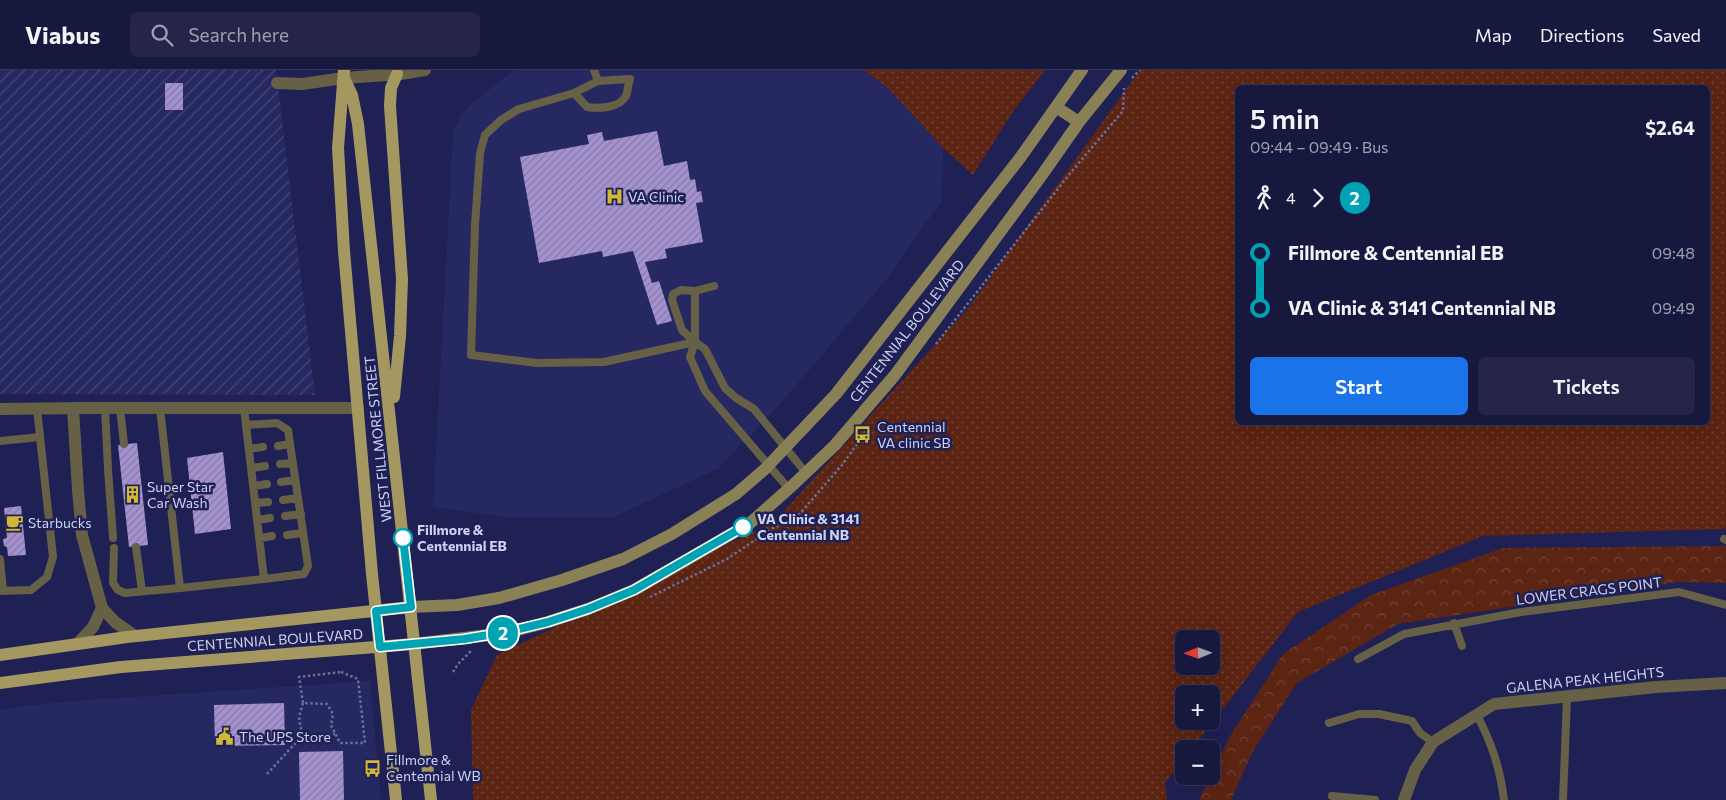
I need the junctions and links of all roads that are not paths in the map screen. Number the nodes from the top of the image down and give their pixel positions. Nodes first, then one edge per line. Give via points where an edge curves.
1 (425, 70) edge
2 (594, 70) edge
3 (1082, 70) edge
4 (1121, 70) edge
5 (344, 74) edge
6 (397, 74) junction
7 (598, 81) junction
8 (277, 82) dead end
9 (574, 93) junction
10 (1056, 107) junction
11 (1079, 122) junction
12 (714, 286) dead end
13 (695, 292) junction
14 (695, 342) junction
15 (73, 408) junction
16 (105, 408) junction
17 (120, 408) junction
18 (160, 408) junction
19 (244, 408) junction
20 (358, 408) junction
21 (0, 409) edge
22 (37, 409) junction
23 (391, 424) junction
24 (246, 425) junction
25 (40, 438) junction
26 (0, 441) edge
27 (124, 444) dead end
28 (290, 444) junction
29 (278, 446) dead end
30 (785, 447) junction
31 (263, 448) dead end
32 (249, 449) junction
33 (293, 463) junction
34 (280, 464) dead end
35 (769, 464) junction
36 (265, 466) dead end
37 (252, 468) junction
38 (806, 473) junction
39 (295, 480) junction
40 (281, 482) dead end
41 (267, 484) dead end
42 (254, 486) junction
43 (789, 489) junction
44 (298, 498) junction
45 (283, 500) dead end
46 (268, 502) dead end
47 (256, 503) junction
48 (301, 514) junction
49 (285, 516) dead end
50 (270, 518) dead end
51 (258, 520) junction
52 (303, 533) junction
53 (287, 535) dead end
54 (272, 536) dead end
55 (113, 538) dead end
56 (260, 538) junction
57 (136, 547) dead end
58 (114, 548) dead end
59 (0, 560) edge
60 (264, 579) junction
61 (180, 588) junction
62 (2, 591) edge
63 (142, 591) junction
64 (1726, 604) edge
65 (411, 607) junction
66 (102, 608) junction
67 (376, 611) junction
68 (1454, 623) junction
69 (135, 636) junction
70 (78, 643) junction
71 (414, 644) junction
72 (1462, 646) dead end
73 (380, 647) junction
74 (0, 655) edge
75 (1358, 659) dead end
76 (0, 683) edge
77 (1726, 683) edge
78 (1567, 697) junction
79 (1477, 715) junction
80 (1329, 722) dead end
81 (1433, 742) junction
82 (1332, 796) dead end
83 (396, 800) edge
84 (431, 800) edge
85 (1375, 800) edge
86 (1404, 800) edge
87 (1504, 800) edge
88 (1563, 800) edge

1 - 6 street
2 - 7 lane
3 - 10 main road, CENTENNIAL BOULEVARD
4 - 11 main road, CENTENNIAL BOULEVARD
5 - 6 street
5 - 8 street via 302,84
5 - 20 main road, WEST FILLMORE STREET via 338,148
5 - 23 main road, WEST FILLMORE STREET via 358,124
6 - 23 main road via 390,97 402,279
7 - 9 lane
7 - 9 lane via 630,79 619,104 587,108
9 - 14 lane via 519,109 485,135 479,162 471,355 537,363 604,362
10 - 11 main road
10 - 30 main road, CENTENNIAL BOULEVARD via 836,394
11 - 38 main road, CENTENNIAL BOULEVARD via 895,375 835,445
12 - 13 lane
13 - 14 lane
13 - 14 lane via 681,290 673,294 672,300 682,330
14 - 30 lane via 705,349 725,388 754,409
14 - 35 lane via 690,357 705,391
15 - 16 street
15 - 22 street
15 - 66 street via 82,535
16 - 17 street
16 - 55 lane
17 - 18 street
17 - 27 lane
18 - 19 street
18 - 61 lane
19 - 20 street
19 - 24 lane
20 - 67 main road, WEST FILLMORE STREET
21 - 22 street
22 - 25 lane
23 - 65 main road, WEST FILLMORE STREET
24 - 28 lane via 276,423 288,430
24 - 32 lane
25 - 26 lane
25 - 62 lane via 53,557 47,577 31,590
28 - 29 lane
28 - 33 lane
30 - 35 main road, CENTENNIAL BOULEVARD
30 - 38 lane
31 - 32 lane
32 - 37 lane
33 - 34 lane
33 - 39 lane
35 - 43 lane
35 - 65 main road, CENTENNIAL BOULEVARD via 726,502 622,559 499,598 458,605
36 - 37 lane
37 - 42 lane
38 - 43 main road, CENTENNIAL BOULEVARD
39 - 40 lane
39 - 44 lane
41 - 42 lane
42 - 47 lane
43 - 71 main road, CENTENNIAL BOULEVARD via 749,524 634,590 548,622 464,639
44 - 45 lane
44 - 48 lane
46 - 47 lane
47 - 51 lane
48 - 49 lane
48 - 52 lane
50 - 51 lane
51 - 56 lane
52 - 53 lane
52 - 60 lane via 308,566 304,574
54 - 56 lane
56 - 60 lane
57 - 63 lane
58 - 63 lane via 113,583 118,590 125,592
59 - 62 lane
60 - 61 lane
61 - 63 lane
64 - 68 lane, LOWER CRAGS POINT via 1679,592
65 - 67 main road, CENTENNIAL BOULEVARD
65 - 71 main road, WEST FILLMORE STREET
66 - 69 street
66 - 70 street via 93,627
67 - 69 main road, CENTENNIAL BOULEVARD
67 - 73 main road, WEST FILLMORE STREET
68 - 72 lane
68 - 75 lane, LOWER CRAGS POINT via 1404,634
69 - 70 main road, CENTENNIAL BOULEVARD
70 - 74 main road, CENTENNIAL BOULEVARD
71 - 73 main road, CENTENNIAL BOULEVARD
71 - 84 main road, WEST FILLMORE STREET
73 - 76 main road, CENTENNIAL BOULEVARD via 120,667
73 - 83 main road, WEST FILLMORE STREET
77 - 78 street, GALENA PEAK HEIGHTS
78 - 79 street, GALENA PEAK HEIGHTS via 1494,704
78 - 88 lane
79 - 81 street, GALENA PEAK HEIGHTS
79 - 87 lane via 1490,739
80 - 81 lane via 1359,714 1412,720 1420,733
81 - 86 street, GALENA PEAK HEIGHTS via 1415,770
82 - 85 lane

